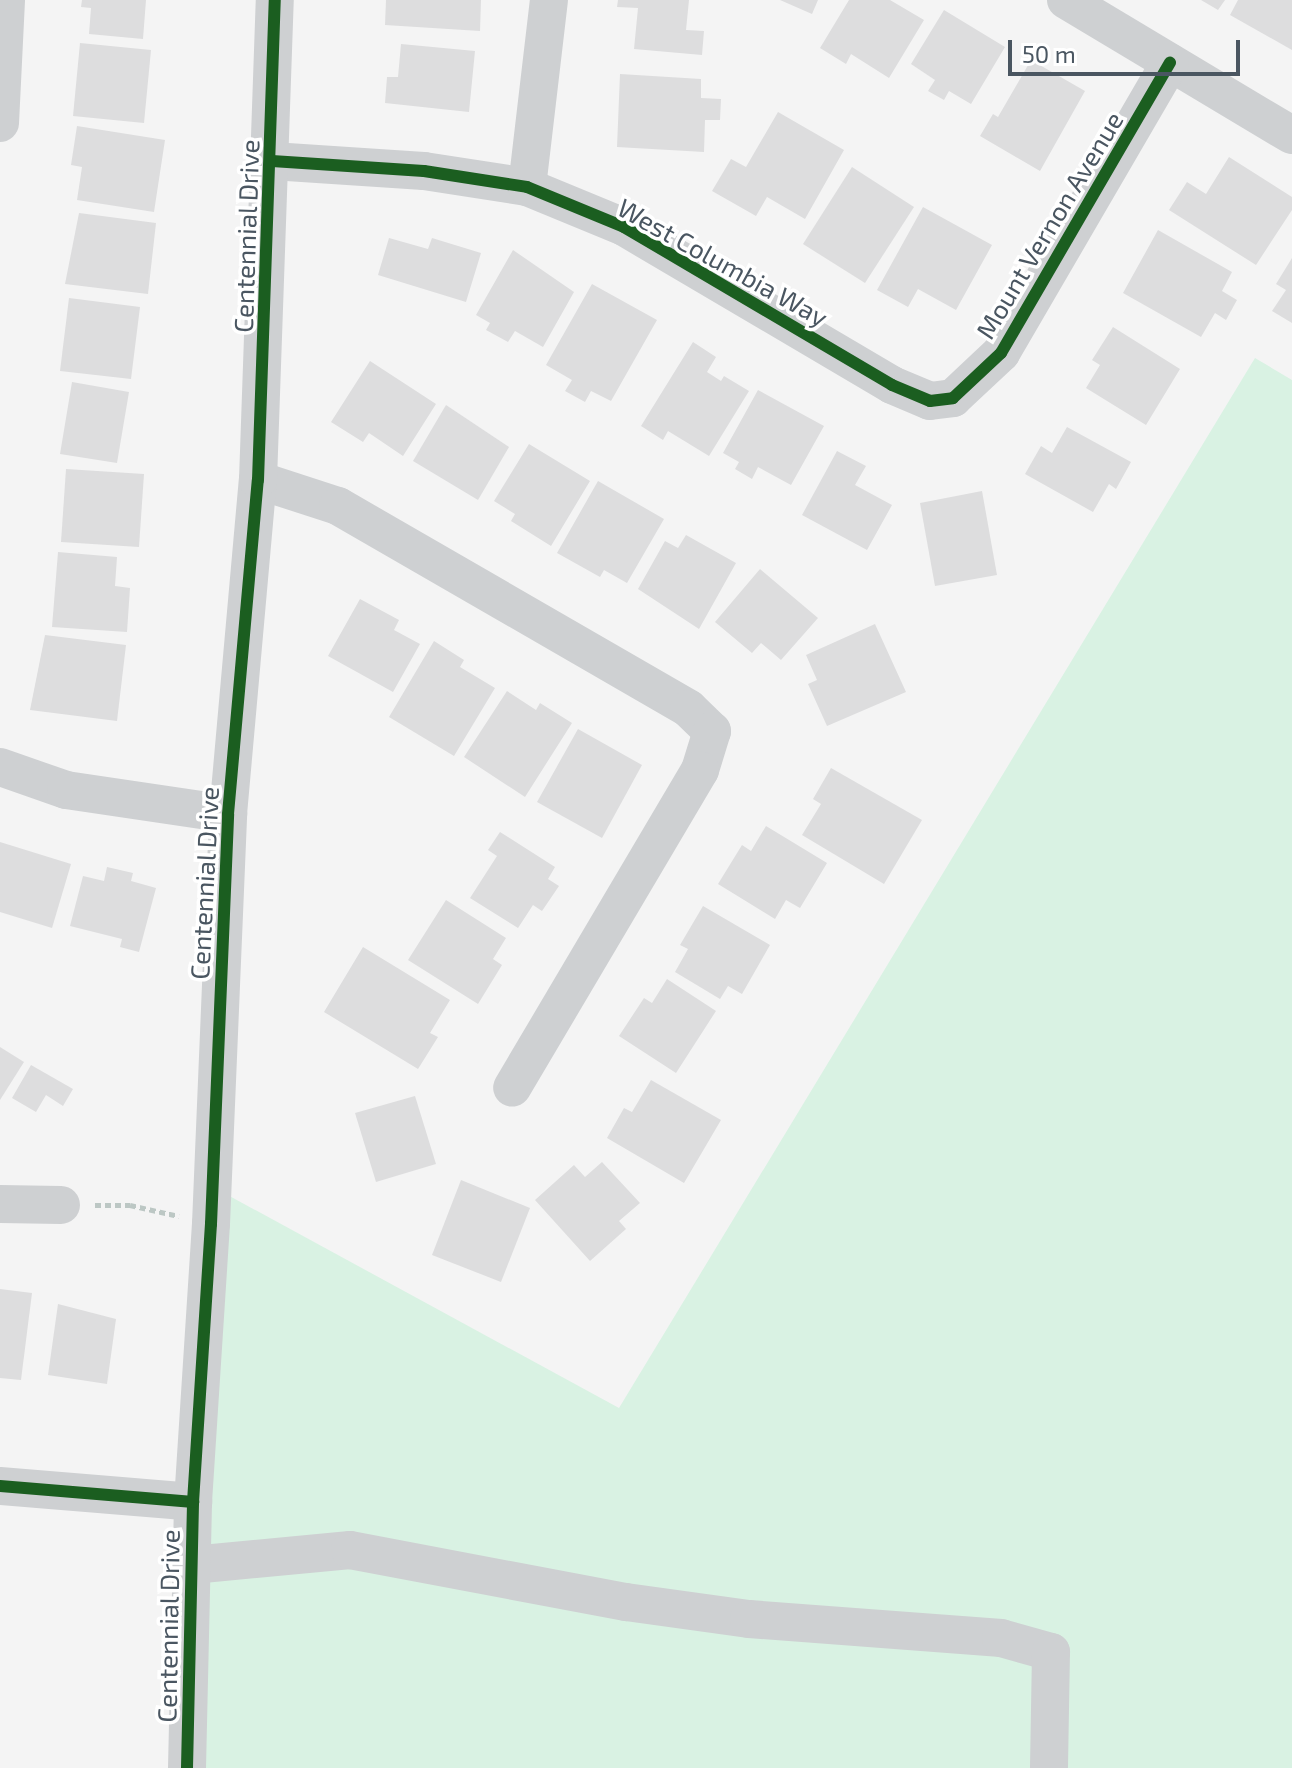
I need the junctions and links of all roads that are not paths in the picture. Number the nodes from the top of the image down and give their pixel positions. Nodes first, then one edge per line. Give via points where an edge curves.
1 (6, 0) edge
2 (275, 0) edge
3 (549, 0) edge
4 (1066, 0) edge
5 (1170, 63) junction
6 (0, 123) edge
7 (1292, 135) edge
8 (272, 161) junction
9 (527, 187) junction
10 (953, 398) joint
11 (258, 480) junction
12 (0, 767) edge
13 (228, 814) junction
14 (512, 1088) dead end
15 (0, 1204) edge
16 (61, 1205) road end
17 (0, 1486) edge
18 (193, 1502) junction
19 (192, 1565) junction
20 (187, 1768) edge
21 (1049, 1768) edge

1 - 6 street
2 - 8 street, Centennial Drive
3 - 9 street
4 - 5 street
5 - 7 street
5 - 10 street, Mount Vernon Avenue via 1001,353
8 - 9 street, West Columbia Way via 424,171
8 - 11 street, Centennial Drive
9 - 10 street, West Columbia Way via 624,227 892,385 930,401
11 - 13 street, Centennial Drive
11 - 14 street via 338,506 689,709 712,731 700,770
12 - 13 street via 66,790
13 - 18 street, Centennial Drive
15 - 16 street
17 - 18 street
18 - 19 street, Centennial Drive
19 - 20 street, Centennial Drive
19 - 21 street via 350,1550 749,1619 1001,1638 1051,1652

